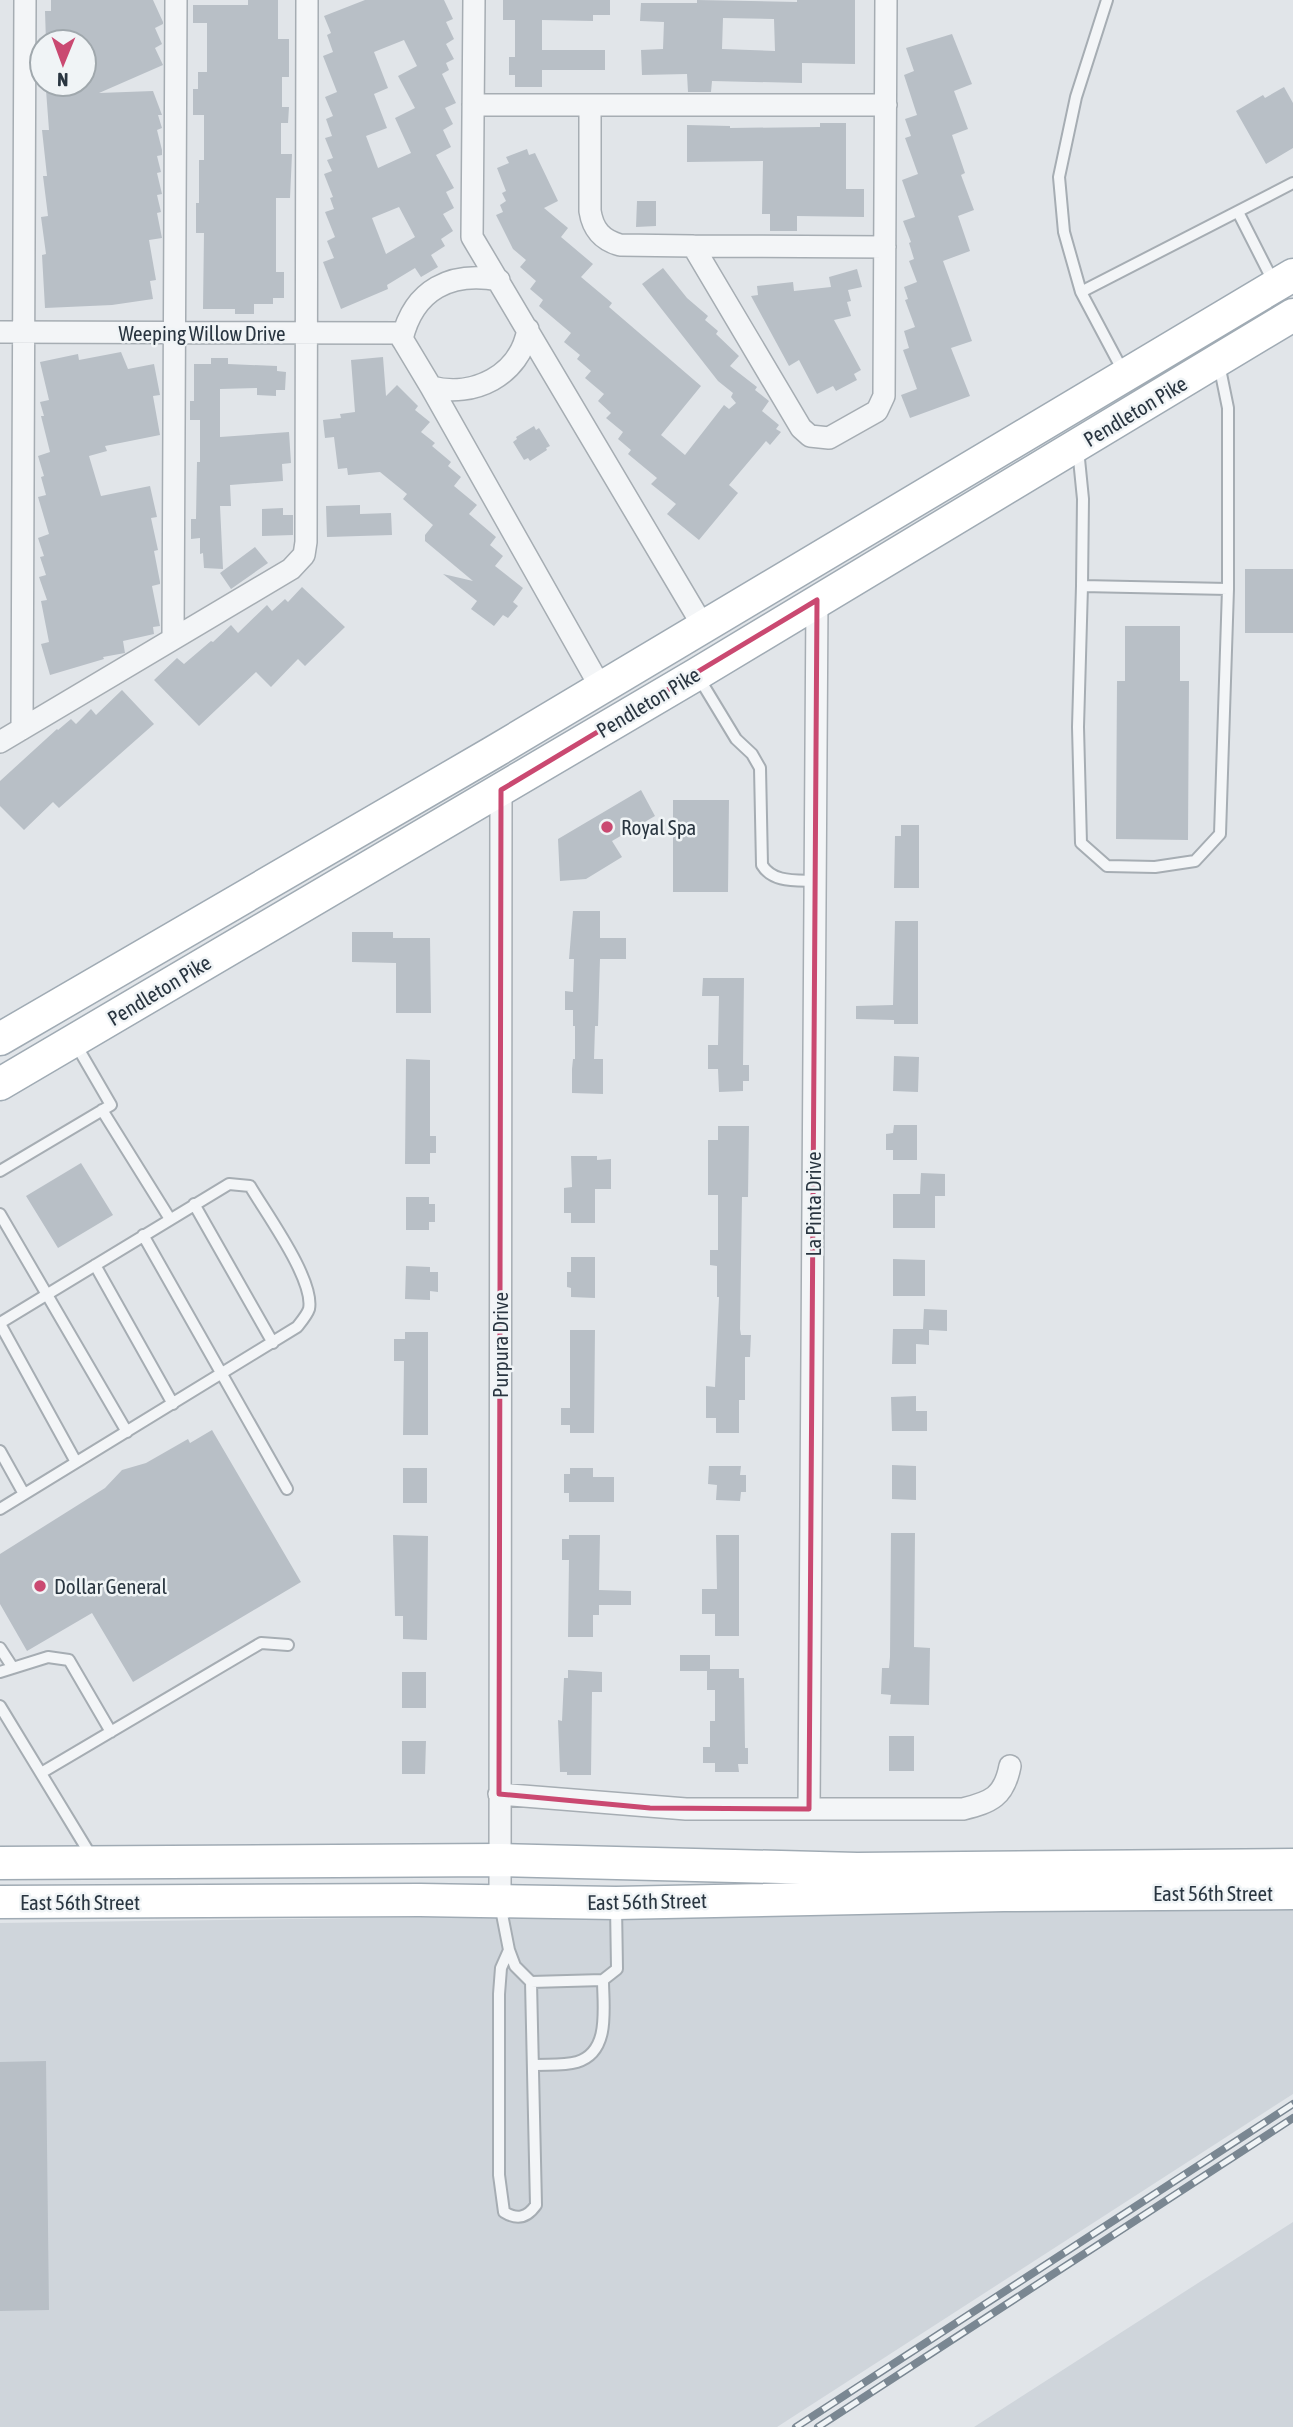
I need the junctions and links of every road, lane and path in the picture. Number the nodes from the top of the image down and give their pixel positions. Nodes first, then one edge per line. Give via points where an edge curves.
1 (25, 0) edge
2 (176, 0) edge
3 (307, 0) edge
4 (474, 0) edge
5 (886, 0) edge
6 (1107, 0) edge
7 (473, 105) junction
8 (886, 105) junction
9 (590, 106) junction
10 (1293, 183) edge
11 (1238, 212) junction
12 (693, 246) junction
13 (885, 247) junction
14 (499, 280) junction
15 (1284, 280) edge
16 (1081, 292) junction
17 (1293, 315) edge
18 (527, 329) junction
19 (0, 332) edge
20 (24, 332) junction
21 (174, 332) junction
22 (307, 333) junction
23 (403, 333) junction
24 (1218, 362) junction
25 (1125, 374) junction
26 (431, 387) junction
27 (1077, 446) junction
28 (1082, 586) junction
29 (1228, 589) junction
30 (817, 600) junction
31 (702, 626) junction
32 (173, 639) junction
33 (696, 674) junction
34 (600, 688) junction
35 (22, 729) junction
36 (0, 741) edge
37 (501, 790) junction
38 (816, 881) junction
39 (0, 1039) edge
40 (73, 1040) junction
41 (0, 1084) edge
42 (102, 1110) junction
43 (0, 1171) edge
44 (194, 1204) junction
45 (0, 1214) edge
46 (170, 1219) junction
47 (143, 1235) junction
48 (95, 1265) junction
49 (47, 1294) junction
50 (0, 1323) edge
51 (273, 1342) junction
52 (221, 1374) junction
53 (173, 1404) junction
54 (127, 1432) junction
55 (0, 1451) edge
56 (76, 1462) junction
57 (287, 1489) dead end
58 (24, 1494) junction
59 (0, 1508) edge
60 (288, 1645) dead end
61 (0, 1648) edge
62 (13, 1668) junction
63 (0, 1672) edge
64 (0, 1706) edge
65 (111, 1732) junction
66 (1010, 1766) dead end
67 (41, 1773) junction
68 (499, 1794) junction
69 (809, 1808) junction
70 (499, 1860) junction
71 (95, 1862) junction
72 (0, 1863) edge
73 (1293, 1865) edge
74 (1293, 1893) edge
75 (500, 1901) junction
76 (0, 1902) edge
77 (616, 1903) junction
78 (509, 1950) junction
79 (603, 1980) junction
80 (531, 1982) junction
81 (533, 2065) junction

1 - 20 street
2 - 21 street
3 - 22 street
4 - 7 street
5 - 8 street
6 - 16 lane via 1076,97 1059,177 1064,232
7 - 9 street
7 - 14 street via 472,237
8 - 9 street
8 - 13 street
9 - 12 street via 590,212 599,234 620,245
10 - 11 lane
11 - 15 lane
11 - 16 lane
12 - 13 street
12 - 13 street via 801,428 810,436 829,438 877,411 883,399
14 - 18 street
14 - 23 street via 467,276 441,285 414,308
15 - 25 main road, Pendleton Pike
16 - 25 lane
17 - 24 main road, Pendleton Pike
18 - 26 street via 516,358 493,380 462,391
18 - 31 street
19 - 20 street, Weeping Willow Drive
20 - 21 street, Weeping Willow Drive
20 - 35 street
21 - 22 street, Weeping Willow Drive
21 - 32 street
22 - 23 street, Weeping Willow Drive
22 - 32 street via 304,555 291,569
23 - 26 street via 402,339
24 - 27 main road, Pendleton Pike
24 - 29 lane via 1228,408
25 - 31 main road, Pendleton Pike
26 - 34 street
27 - 28 lane via 1083,499
27 - 30 main road, Pendleton Pike
28 - 29 lane
28 - 29 lane via 1080,843 1107,866 1155,867 1195,861 1220,834
30 - 33 main road, Pendleton Pike
30 - 38 street, La Pinta Drive
31 - 34 main road, Pendleton Pike
32 - 35 street
33 - 37 main road, Pendleton Pike
33 - 38 lane via 760,768 762,865 767,874
34 - 39 main road, Pendleton Pike
35 - 36 street
37 - 40 main road, Pendleton Pike
37 - 68 street, Purpura Drive
38 - 69 street, La Pinta Drive
40 - 41 main road, Pendleton Pike
40 - 42 lane via 111,1105
42 - 43 lane
42 - 46 lane
44 - 46 lane
44 - 51 lane
44 - 51 lane via 229,1184 250,1186 298,1266 310,1294 309,1311 297,1327
45 - 49 lane
46 - 47 lane
47 - 48 lane
47 - 52 lane
48 - 49 lane
48 - 53 lane
49 - 50 lane
49 - 54 lane
50 - 56 lane
51 - 52 lane
52 - 53 lane
52 - 57 lane
53 - 54 lane
54 - 56 lane
55 - 58 lane
56 - 58 lane
58 - 59 lane
60 - 65 lane via 261,1643
61 - 62 lane
62 - 63 lane
62 - 65 lane via 48,1657 69,1660
64 - 67 lane
65 - 67 lane
66 - 69 street via 996,1797 963,1809
67 - 71 lane
68 - 69 street via 650,1808
68 - 70 street, Purpura Drive
70 - 71 main road, East 56th Street
70 - 73 main road, East 56th Street via 857,1869
70 - 75 street, Purpura Drive
71 - 72 main road, East 56th Street
74 - 77 main road, East 56th Street
75 - 76 main road, East 56th Street
75 - 77 main road, East 56th Street
75 - 78 lane
77 - 79 lane via 617,1969
78 - 80 lane
78 - 81 lane via 501,1968 499,1994 499,2175 504,2212 512,2216 531,2213 536,2205
79 - 80 lane
79 - 81 lane via 603,2032 590,2055 578,2062
80 - 81 lane

